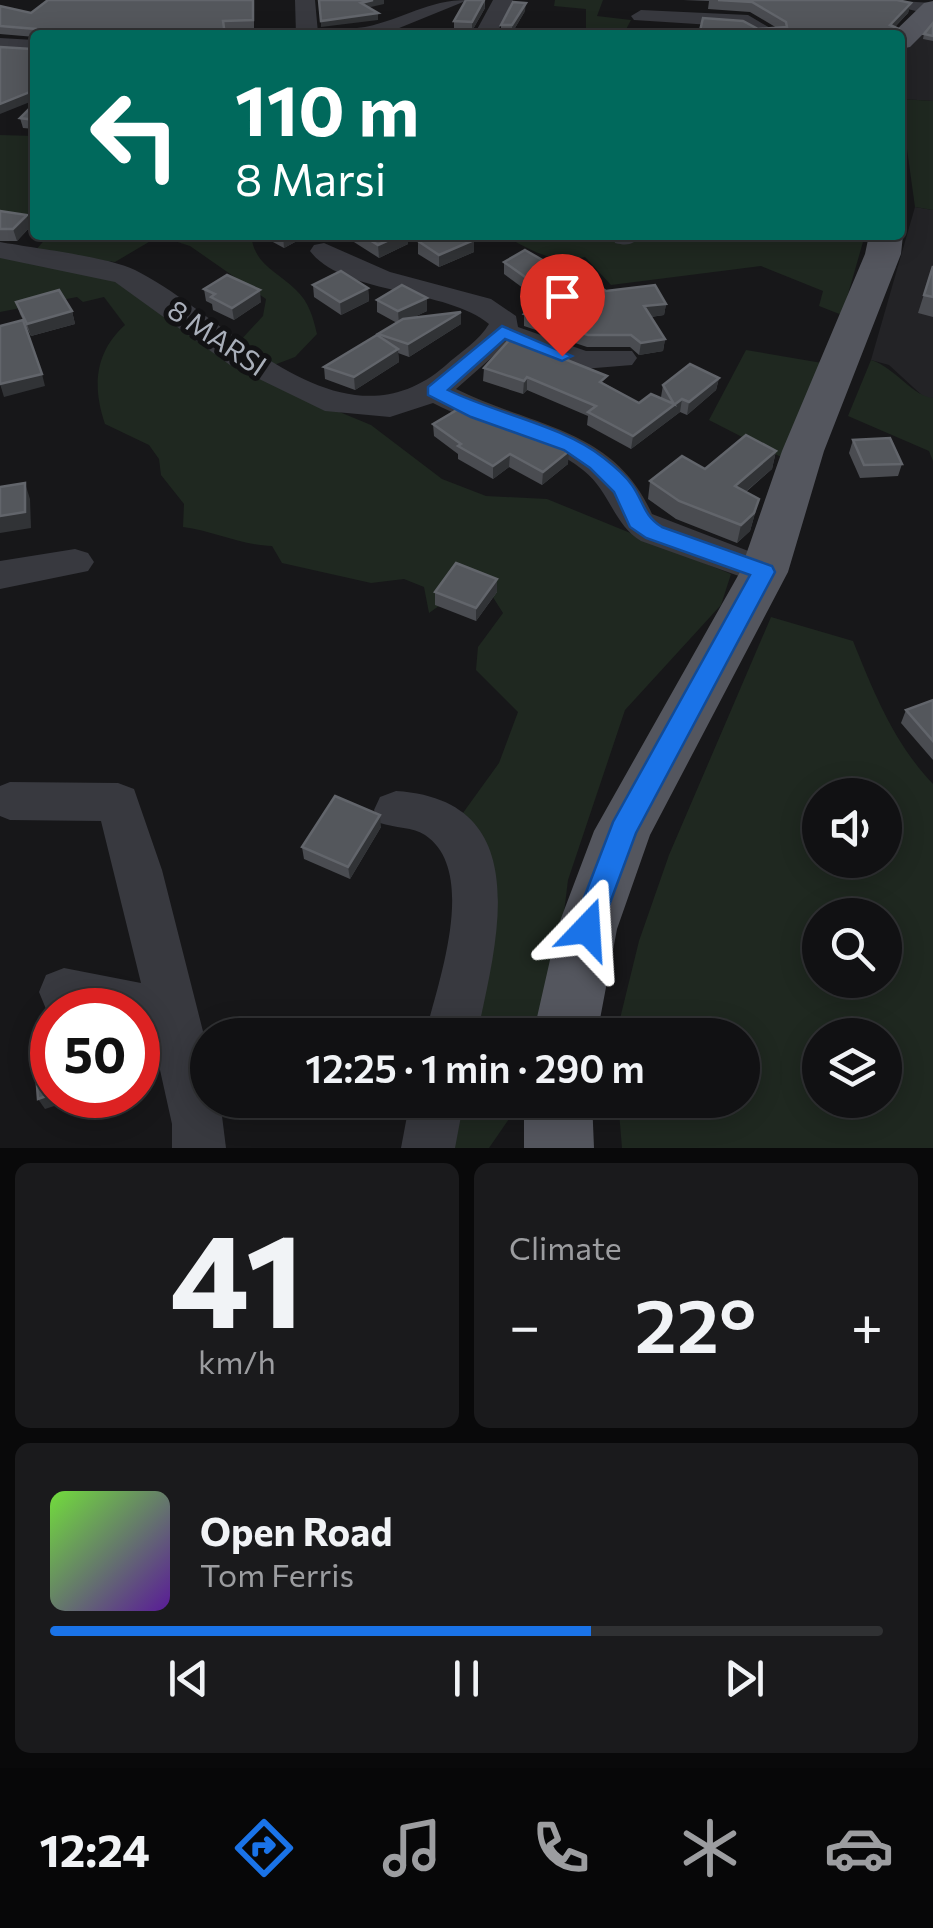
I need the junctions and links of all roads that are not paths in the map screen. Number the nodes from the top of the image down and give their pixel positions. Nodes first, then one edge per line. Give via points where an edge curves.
1 (305, 0) edge
2 (458, 0) edge
3 (503, 0) edge
4 (893, 0) edge
5 (933, 9) edge
6 (638, 17) edge
7 (738, 19) edge
8 (307, 30) edge
9 (376, 30) edge
10 (488, 30) edge
11 (761, 30) edge
12 (905, 36) edge
13 (2, 47) edge
14 (30, 47) edge
15 (885, 240) edge
16 (0, 250) edge
17 (324, 251) dead end
18 (502, 332) junction
19 (621, 358) dead end
20 (435, 391) junction
21 (75, 562) dead end
22 (764, 572) junction
23 (0, 575) edge
24 (10, 801) dead end
25 (396, 810) dead end
26 (160, 1011) edge
27 (172, 1013) junction
28 (455, 1018) edge
29 (569, 1018) edge
30 (434, 1118) edge
31 (198, 1148) edge
32 (428, 1148) edge

1 - 8 street
2 - 9 street
3 - 10 street
4 - 5 street
5 - 12 main road
6 - 7 street
7 - 11 street
13 - 14 street
15 - 22 main road via 802,450
16 - 20 street, 8 MARSI via 124,275 241,358 336,404 390,407
17 - 18 street via 377,277 488,309 504,322
18 - 19 street via 582,360
18 - 20 street, 8 MARSI
20 - 22 street via 571,446 624,489 638,522 654,532
21 - 23 street
22 - 29 main road via 623,830 587,929
24 - 27 street via 118,802
25 - 28 street via 433,815 458,834 472,868 478,912
26 - 27 street
27 - 31 street via 199,1124
30 - 32 street

